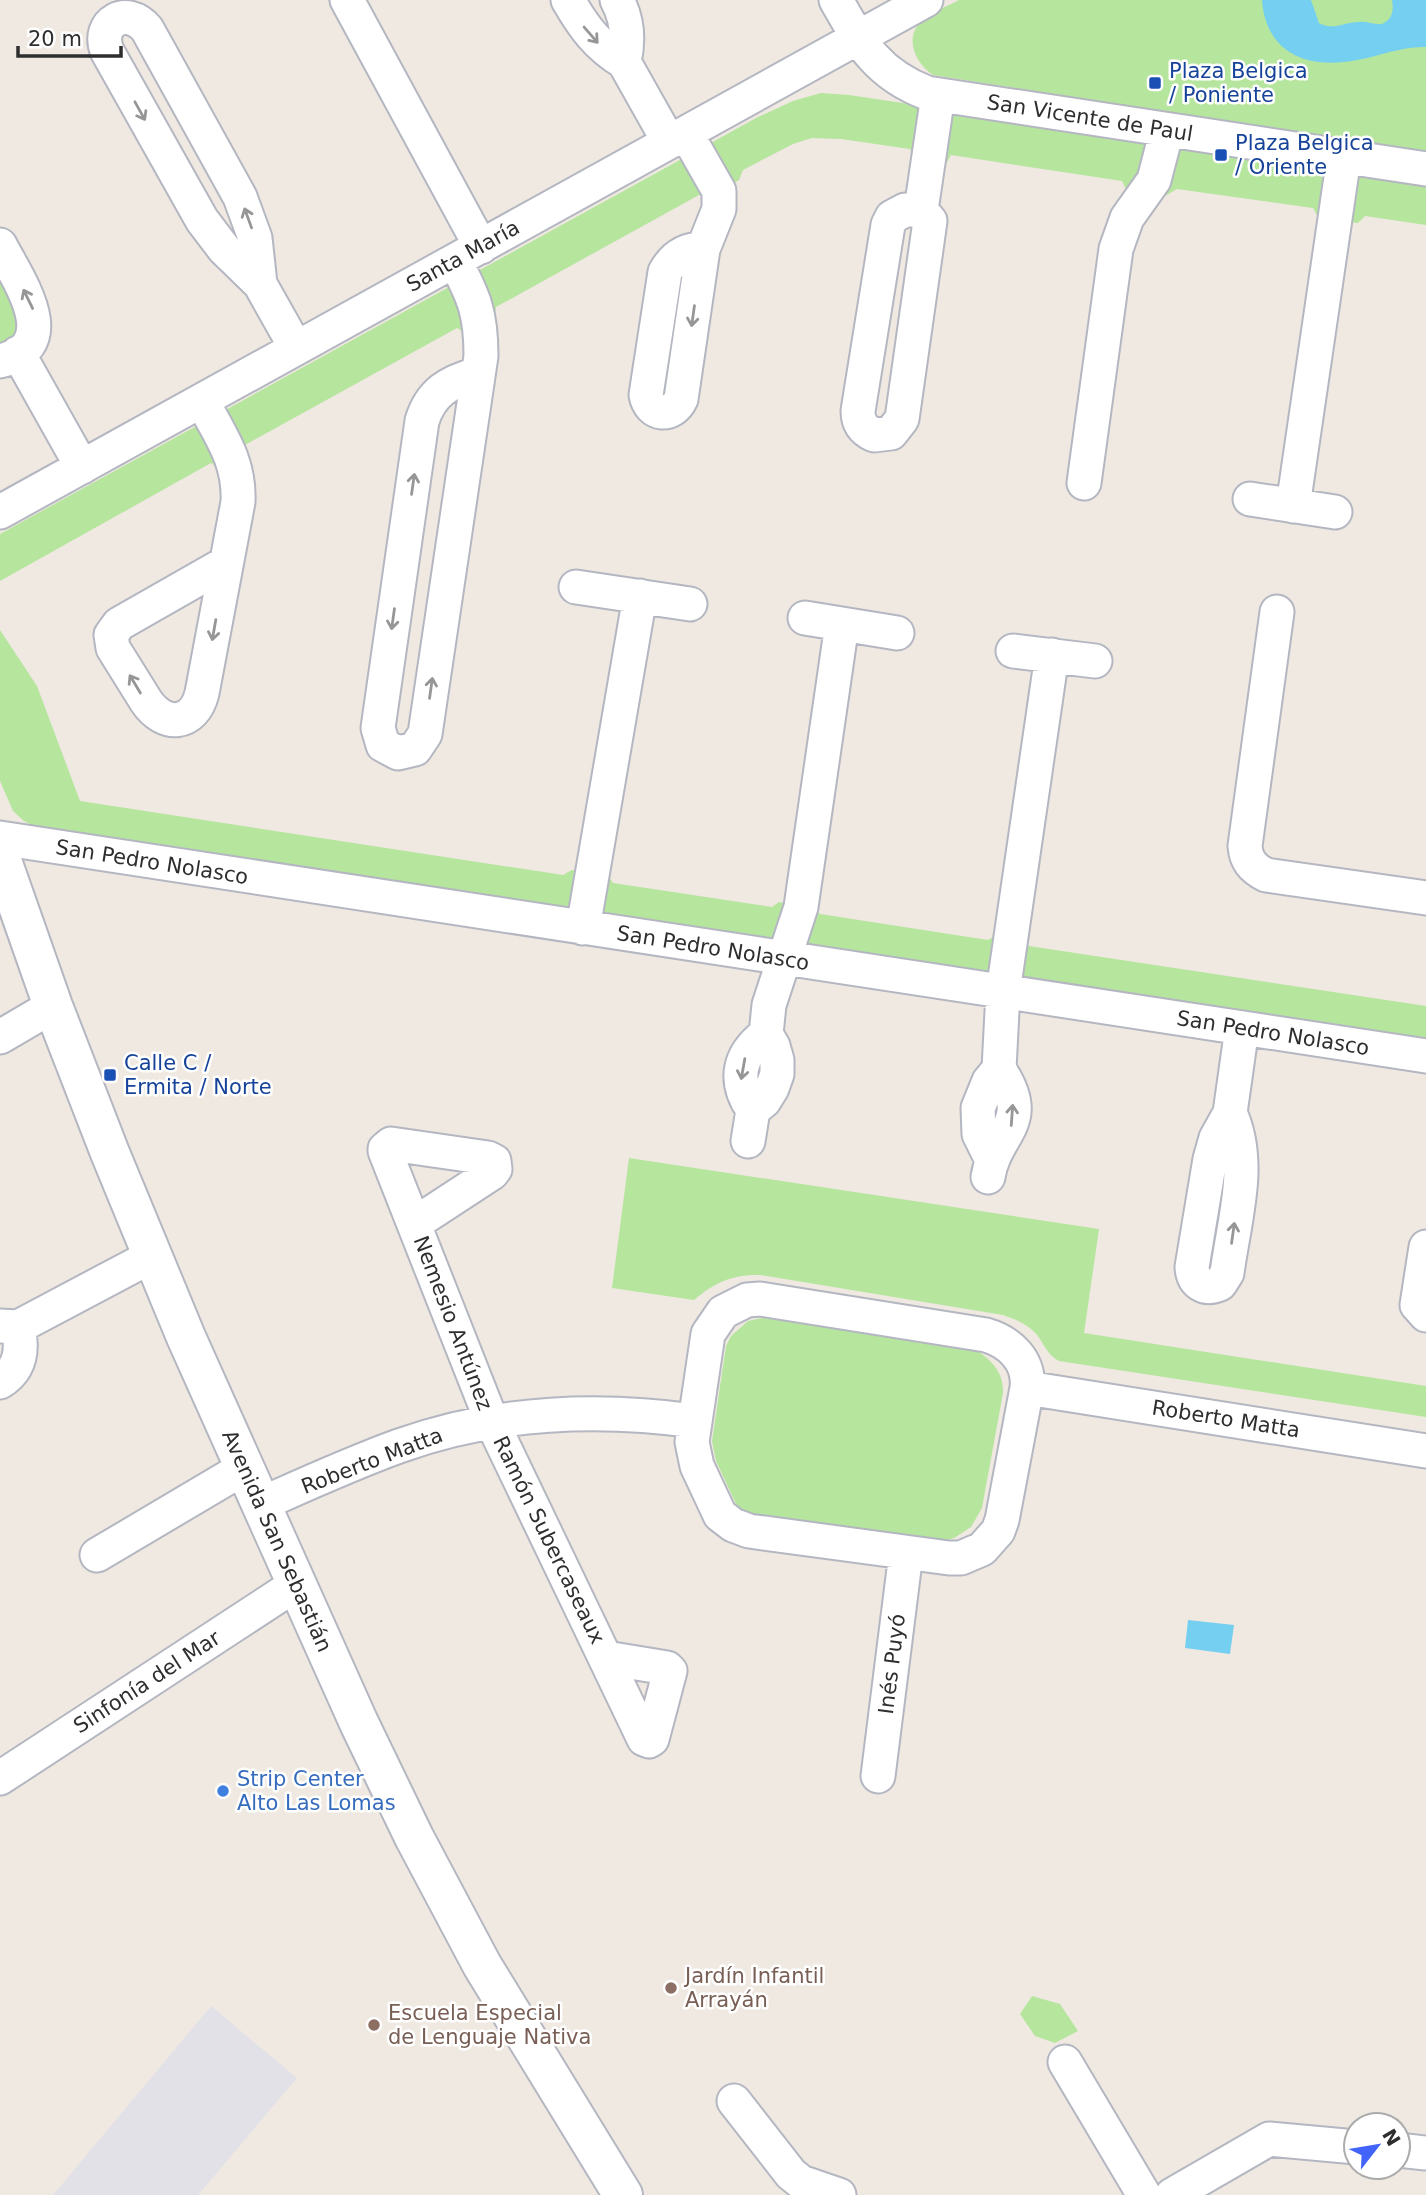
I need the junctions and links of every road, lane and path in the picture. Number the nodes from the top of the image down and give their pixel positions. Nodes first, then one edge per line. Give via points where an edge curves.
1 (347, 0) edge
2 (568, 0) edge
3 (617, 0) edge
4 (836, 0) edge
5 (926, 0) edge
6 (858, 38) junction
7 (624, 62) junction
8 (938, 95) junction
9 (1167, 130) junction
10 (677, 138) junction
11 (1344, 157) junction
12 (1426, 169) edge
13 (921, 210) junction
14 (0, 245) edge
15 (703, 249) dead end
16 (468, 254) junction
17 (260, 284) junction
18 (296, 348) junction
19 (9, 357) edge
20 (477, 374) junction
21 (202, 401) junction
22 (82, 467) junction
23 (1084, 483) dead end
24 (1250, 499) dead end
25 (1293, 506) junction
26 (0, 512) edge
27 (1335, 512) dead end
28 (403, 552) junction
29 (450, 559) junction
30 (226, 563) junction
31 (576, 587) dead end
32 (640, 596) junction
33 (690, 604) dead end
34 (1277, 612) dead end
35 (805, 618) dead end
36 (842, 624) junction
37 (897, 633) dead end
38 (1013, 651) dead end
39 (1052, 655) junction
40 (1095, 661) dead end
41 (0, 838) edge
42 (0, 855) edge
43 (1426, 898) edge
44 (583, 928) junction
45 (784, 958) junction
46 (1003, 992) junction
47 (53, 1006) junction
48 (1242, 1028) junction
49 (0, 1037) edge
50 (1426, 1056) edge
51 (1230, 1113) dead end
52 (750, 1125) dead end
53 (990, 1167) dead end
54 (414, 1224) dead end
55 (1426, 1247) edge
56 (152, 1256) junction
57 (1426, 1315) edge
58 (9, 1326) edge
59 (0, 1382) edge
60 (1027, 1388) junction
61 (695, 1421) junction
62 (492, 1422) junction
63 (1426, 1451) edge
64 (244, 1468) junction
65 (261, 1504) junction
66 (906, 1553) junction
67 (97, 1555) dead end
68 (295, 1585) junction
69 (606, 1658) dead end
70 (878, 1776) dead end
71 (0, 1778) edge
72 (1065, 2062) dead end
73 (734, 2101) dead end
74 (1342, 2146) edge
75 (623, 2195) edge
76 (839, 2195) edge
77 (1144, 2195) edge
78 (1172, 2195) edge

1 - 16 street
2 -> 7 street via 590,35
3 - 7 street via 628,38
4 - 6 street, San Vicente de Paul
5 - 6 street, Santa María
6 - 8 street, San Vicente de Paul via 889,74
6 - 10 street, Santa María
7 - 10 street
8 - 9 street, San Vicente de Paul
8 - 13 street
9 - 11 street, San Vicente de Paul
9 - 23 street via 1154,180 1127,219 1116,249
10 - 15 street via 719,191 719,209
10 - 16 street, Santa María
11 - 12 street, San Vicente de Paul
11 - 25 street
13 - 13 street via 905,210 888,225 858,411 862,426 874,435 891,433 902,419 930,221
19 -> 14 street via 28,344 34,332 33,307
16 - 18 street, Santa María
16 - 20 street via 481,340
17 -> 17 street via 248,218 147,29 133,18 115,20 104,34 107,51 202,219 224,249
17 - 18 street
18 - 21 street, Santa María
19 - 22 street
28 -> 20 street via 426,410 449,383
20 - 29 street
21 - 22 street, Santa María
21 - 30 street via 236,470 237,502
22 - 26 street, Santa María
24 - 25 street
25 - 27 street
28 - 29 street
28 -> 29 street via 378,728 383,745 398,753 415,749 425,734
30 -> 30 street via 200,702 185,717 163,718 151,709 113,648 111,635 119,624
31 - 32 street
32 - 33 street
32 - 44 street
34 - 43 street via 1245,846 1250,864 1266,875
35 - 36 street
36 - 37 street
36 - 45 street via 801,907
38 - 39 street
39 - 40 street
39 - 46 street
41 - 44 street, San Pedro Nolasco
42 - 47 main road, Avenida San Sebastián
44 - 45 street, San Pedro Nolasco
45 - 46 street, San Pedro Nolasco
45 - 52 street via 769,1005 766,1034 755,1042 741,1067
46 - 48 street, San Pedro Nolasco
46 - 53 street via 999,1069 1012,1093 1014,1110 1012,1126
47 - 49 street
47 - 56 main road, Avenida San Sebastián
48 - 50 street, San Pedro Nolasco
48 - 51 street
54 - 62 street, Nemesio Antúnez
55 - 57 street via 1417,1296
56 - 58 street
56 - 64 main road, Avenida San Sebastián
58 - 59 street via 22,1344 15,1367
60 - 61 street via 1023,1364 996,1338 747,1300 723,1312 708,1334
60 - 63 street, Roberto Matta
60 - 66 street via 1002,1520 991,1541 961,1558
61 - 62 street, Roberto Matta via 596,1412
61 - 66 street via 692,1442 697,1466 720,1515 733,1525
62 - 65 street, Roberto Matta via 400,1446
62 - 69 street, Ramón Subercaseaux
64 - 65 main road, Avenida San Sebastián
64 - 67 street
65 - 68 main road, Avenida San Sebastián
66 - 70 street, Inés Puyó
68 - 71 street, Sinfonía del Mar
68 - 75 main road, Avenida San Sebastián via 450,1907
72 - 77 street
73 - 76 street via 791,2174
74 - 78 street via 1269,2139

